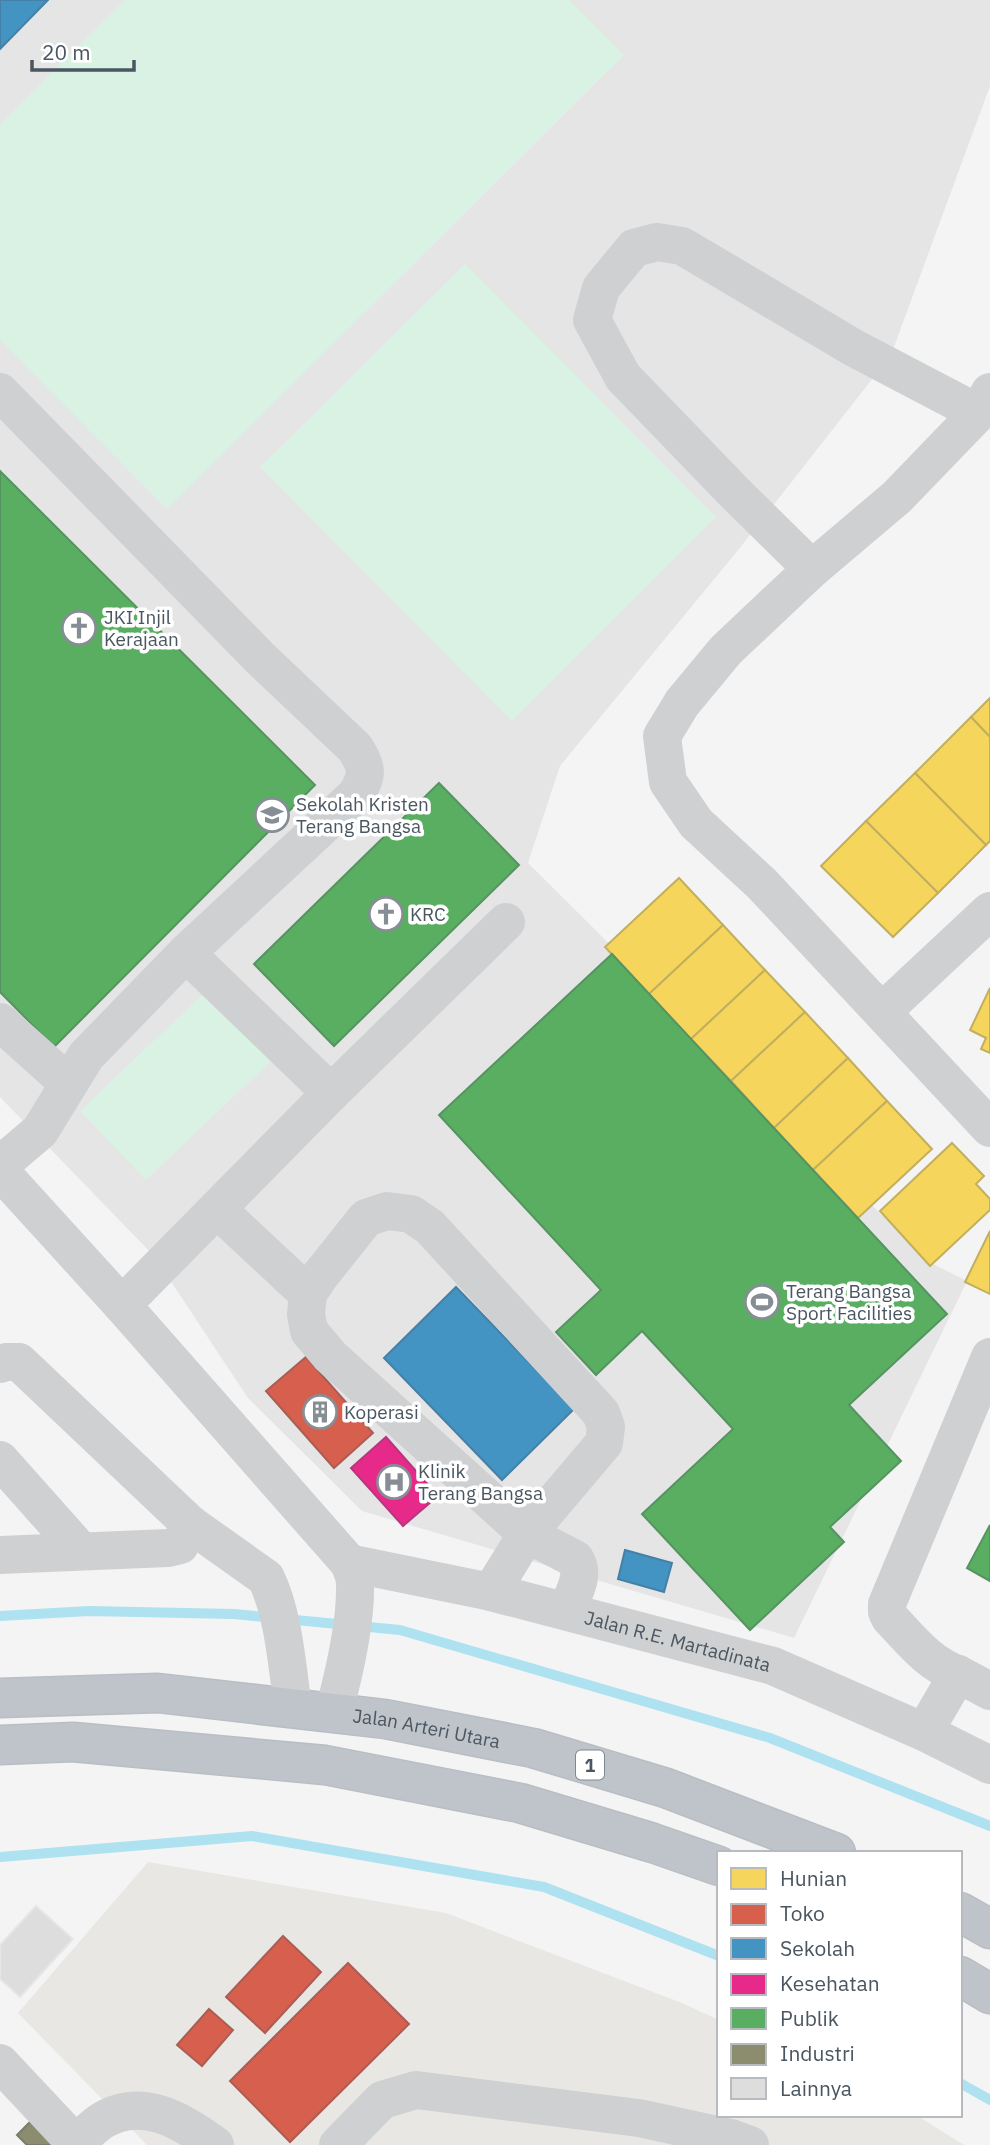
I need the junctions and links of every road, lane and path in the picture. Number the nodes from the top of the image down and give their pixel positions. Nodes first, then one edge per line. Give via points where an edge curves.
1 (0, 392) edge
2 (984, 402) edge
3 (812, 569) junction
4 (990, 911) edge
5 (506, 922) dead end
6 (186, 953) junction
7 (883, 1011) junction
8 (0, 1022) edge
9 (68, 1083) junction
10 (331, 1093) junction
11 (990, 1128) edge
12 (0, 1165) edge
13 (0, 1171) edge
14 (217, 1209) junction
15 (308, 1294) junction
16 (122, 1305) junction
17 (990, 1357) edge
18 (0, 1364) edge
19 (0, 1460) edge
20 (190, 1524) junction
21 (527, 1534) junction
22 (80, 1550) junction
23 (0, 1555) edge
24 (349, 1563) junction
25 (491, 1592) junction
26 (567, 1610) junction
27 (974, 1682) edge
28 (0, 1698) edge
29 (293, 1707) junction
30 (334, 1711) junction
31 (923, 1732) junction
32 (0, 1745) edge
33 (990, 1765) edge
34 (832, 1851) edge
35 (717, 1865) edge
36 (962, 1913) edge
37 (990, 1929) edge
38 (962, 1977) edge
39 (990, 1994) edge
40 (0, 2063) edge
41 (76, 2144) edge
42 (215, 2145) edge
43 (338, 2145) edge
44 (750, 2145) edge

1 - 6 street via 363,761 366,778 356,795
2 - 3 street via 897,497
2 - 3 street via 854,348 682,246 657,242 634,248 601,288 592,320 623,377
3 - 7 street via 726,650 682,704 662,736 667,782 696,823 762,884
4 - 7 street
5 - 10 street
6 - 9 street via 86,1056
6 - 10 street
7 - 11 street
8 - 9 street
9 - 12 street via 40,1131
10 - 14 street
13 - 16 street
14 - 15 street
14 - 16 street
15 - 21 street via 309,1331 330,1356
15 - 21 street via 366,1218 387,1210 411,1214 430,1227 592,1403 606,1427 604,1443
16 - 24 street
17 - 27 street via 887,1604 890,1618 932,1662
18 - 20 street via 19,1362
19 - 22 street
20 - 22 street via 180,1545 169,1548
20 - 29 street via 266,1578 283,1640
21 - 25 street
21 - 26 street via 575,1559 579,1566
22 - 23 street
24 - 25 street, Jalan R.E. Martadinata
24 - 30 street via 355,1582 354,1606
25 - 26 street, Jalan R.E. Martadinata
26 - 31 street, Jalan R.E. Martadinata via 772,1666
27 - 31 street
28 - 29 highway, Jalan Arteri Utara / 1 via 158,1693
29 - 30 highway, Jalan Arteri Utara / 1
30 - 34 highway, Jalan Arteri Utara / 1 via 533,1748 666,1788
31 - 33 street, Jalan R.E. Martadinata
32 - 35 highway via 74,1742 325,1765 520,1803
36 - 37 highway
38 - 39 highway
40 - 41 street
41 - 42 street via 102,2121 128,2111 161,2113
43 - 44 street via 382,2100 416,2090 639,2118

